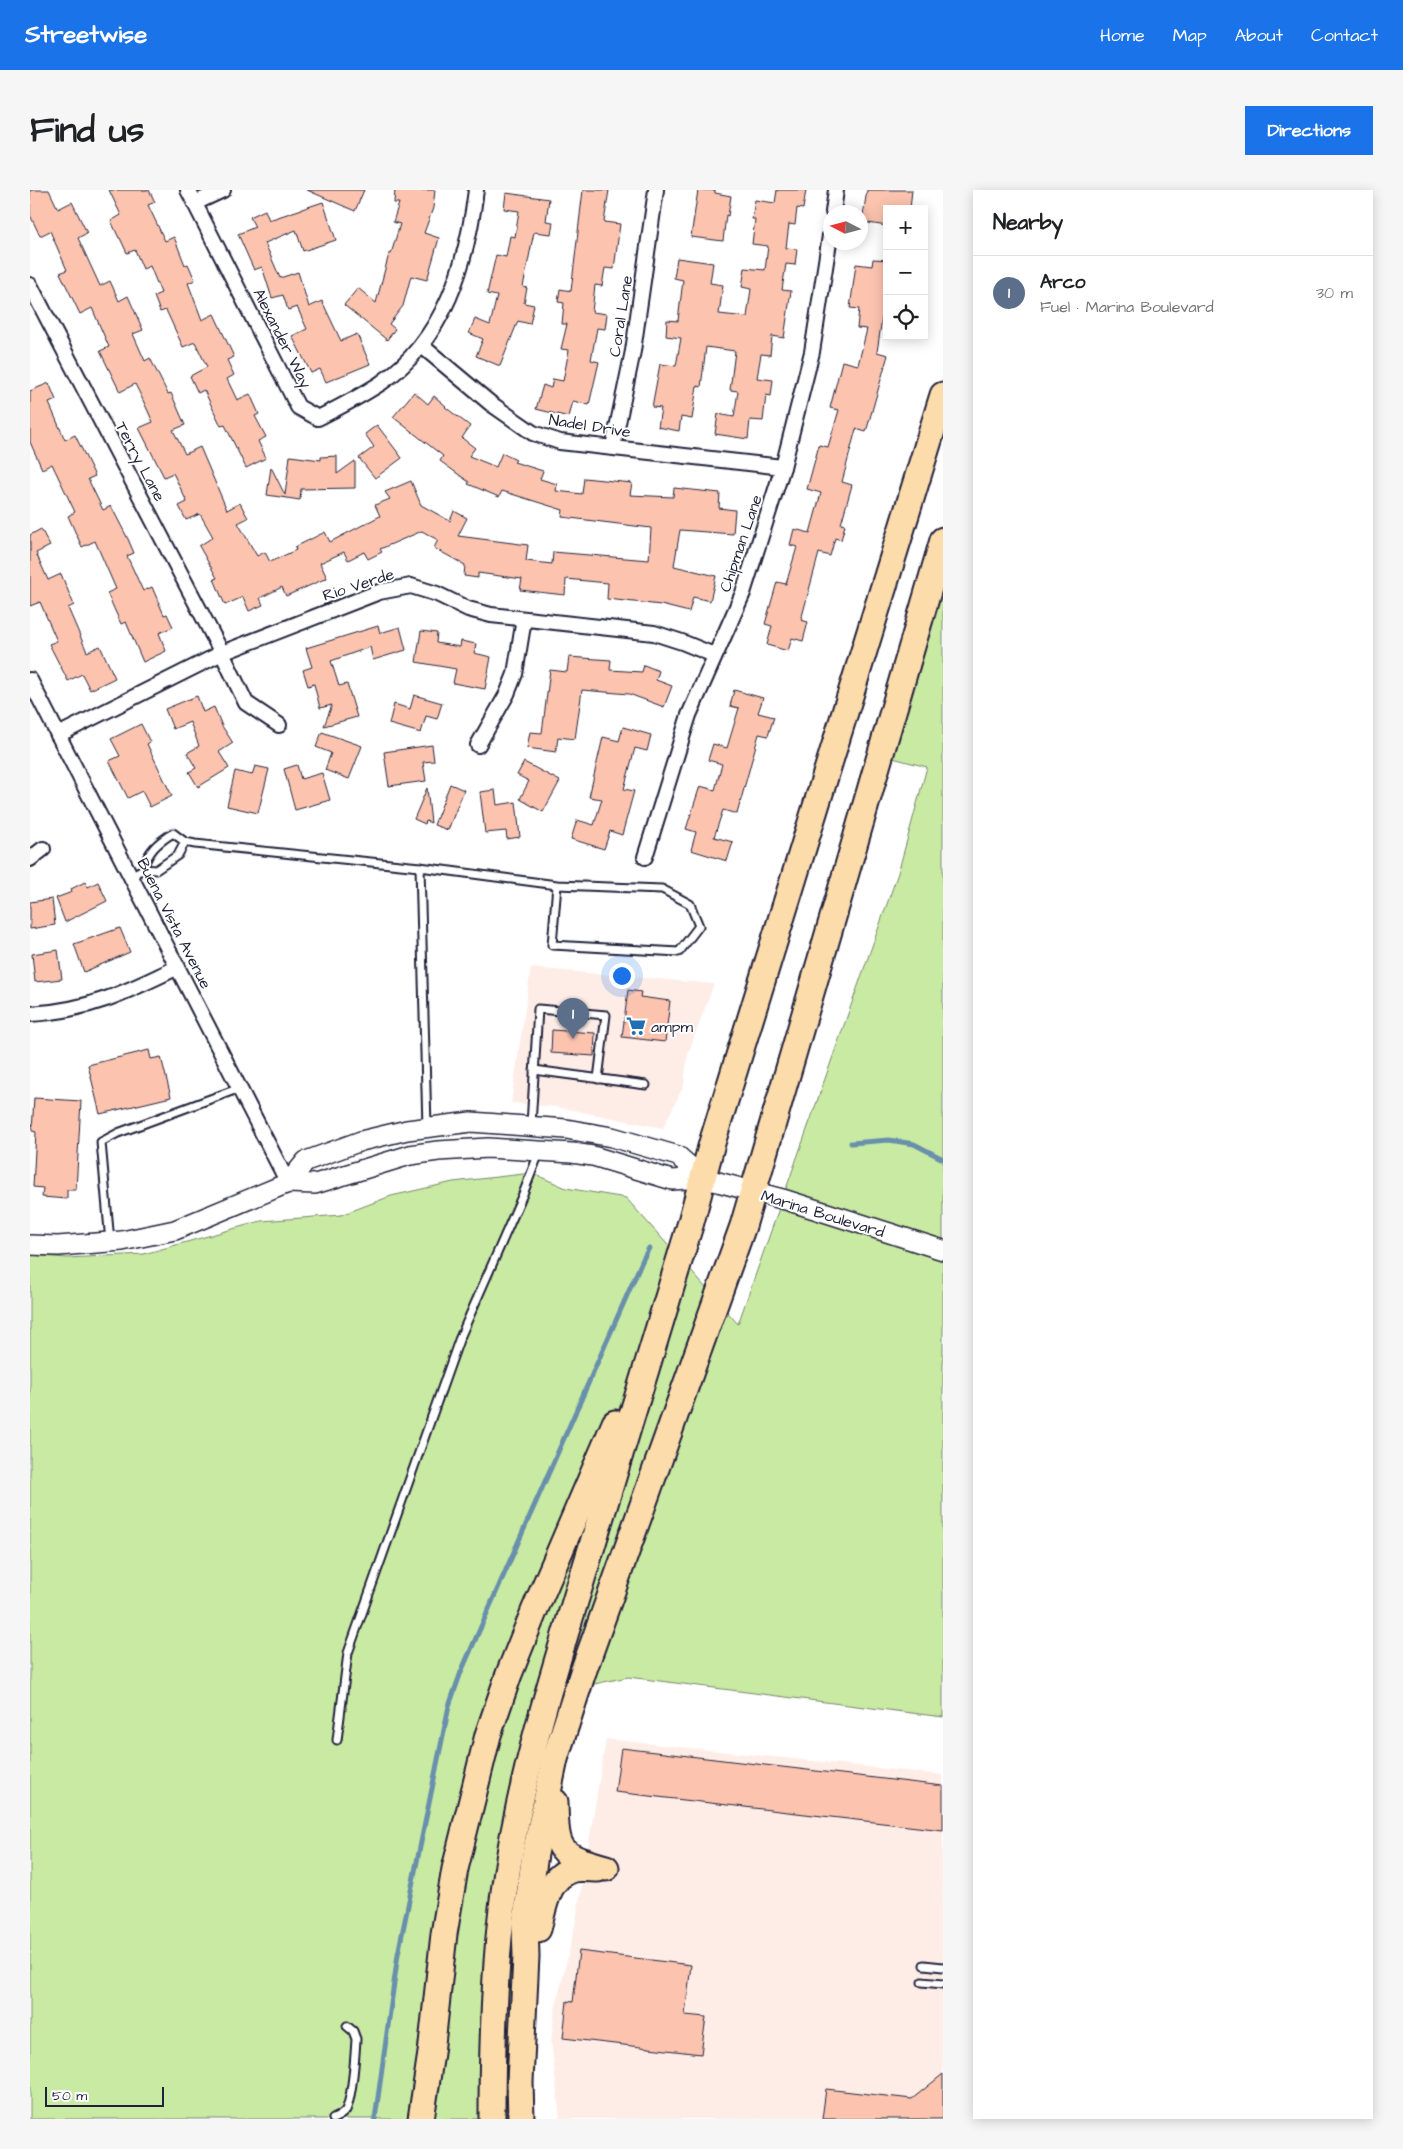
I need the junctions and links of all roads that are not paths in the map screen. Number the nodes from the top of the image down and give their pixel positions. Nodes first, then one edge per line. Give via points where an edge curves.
1 (188, 190) edge
2 (223, 190) edge
3 (476, 190) edge
4 (656, 190) edge
5 (836, 190) edge
6 (195, 203) junction
7 (834, 205) edge
8 (827, 250) edge
9 (30, 285) edge
10 (422, 346) junction
11 (943, 395) edge
12 (613, 447) junction
13 (783, 467) junction
14 (943, 540) edge
15 (524, 619) junction
16 (222, 653) junction
17 (714, 655) junction
18 (30, 680) edge
19 (279, 725) dead end
20 (58, 735) junction
21 (478, 745) dead end
22 (185, 842) junction
23 (43, 849) dead end
24 (645, 857) dead end
25 (30, 859) edge
26 (420, 867) junction
27 (137, 872) junction
28 (557, 885) junction
29 (178, 968) junction
30 (30, 1014) edge
31 (534, 1070) junction
32 (598, 1078) junction
33 (646, 1085) dead end
34 (240, 1088) junction
35 (531, 1125) junction
36 (427, 1128) junction
37 (488, 1148) junction
38 (540, 1150) junction
39 (703, 1178) junction
40 (288, 1183) junction
41 (753, 1191) junction
42 (110, 1242) junction
43 (30, 1245) edge
44 (943, 1250) edge
45 (647, 1366) junction
46 (337, 1740) dead end
47 (555, 1759) junction
48 (526, 1956) junction
49 (924, 1965) dead end
50 (943, 1967) edge
51 (922, 1982) dead end
52 (943, 1984) edge
53 (347, 2026) dead end
54 (334, 2119) edge
55 (420, 2119) edge
56 (492, 2119) edge
57 (521, 2119) edge

1 - 6 street, Alexander Way
2 - 6 street
3 - 10 street, Alexander Way via 469,238 458,278 444,311
4 - 12 street, Coral Lane via 633,351
5 - 7 street
6 - 10 street, Alexander Way via 298,408 318,418 382,382
8 - 13 street, Chipman Lane via 812,352
9 - 16 street, Terry Lane
10 - 12 street, Nadel Drive via 490,403 533,433 560,442
11 - 39 highway
12 - 13 street, Nadel Drive
13 - 17 street, Chipman Lane via 753,563
14 - 41 highway
15 - 16 street, Rio Verde via 468,609 411,586 379,592
15 - 17 street, Rio Verde via 654,633
15 - 21 street via 515,674
16 - 19 street, Terry Lane via 246,703
16 - 20 street, Rio Verde
17 - 24 street, Chipman Lane via 689,714
18 - 20 street, Buena Vista Avenue
20 - 27 street, Buena Vista Avenue
22 - 26 lane
22 - 27 lane via 178,855 156,870
22 - 27 lane via 173,833 158,842
23 - 25 street
26 - 28 lane
26 - 36 lane
27 - 29 street, Buena Vista Avenue
28 - 28 lane via 552,945 679,952 699,926 690,904 662,889
29 - 30 street via 90,1006
29 - 34 street, Buena Vista Avenue
31 - 32 lane
31 - 32 lane via 538,1009 606,1015
31 - 35 lane
32 - 33 lane
34 - 40 street, Buena Vista Avenue
34 - 42 lane via 101,1142
35 - 36 street, Marina Boulevard via 471,1122
35 - 37 street via 528,1136
35 - 39 street, Marina Boulevard via 612,1137 678,1156
36 - 40 street, Marina Boulevard via 361,1141 306,1161
37 - 38 street, Marina Boulevard
37 - 40 street, Marina Boulevard via 410,1155 315,1184
38 - 39 street, Marina Boulevard via 593,1156 672,1180
38 - 46 lane via 459,1340 348,1653
39 - 41 street, Marina Boulevard
39 - 45 highway
40 - 42 street, Marina Boulevard via 175,1230
41 - 44 street, Marina Boulevard
41 - 47 highway
42 - 43 street, Marina Boulevard
45 - 55 highway via 614,1423 535,1609 488,1735 455,1869
45 - 56 highway via 539,1722 516,1820 496,1966
47 - 48 highway via 535,1854 525,1925
47 - 48 highway via 556,1833 560,1845 575,1860 606,1868 574,1870 553,1883
48 - 57 highway
49 - 50 lane
51 - 52 lane
53 - 54 lane via 356,2039 349,2097 345,2111

